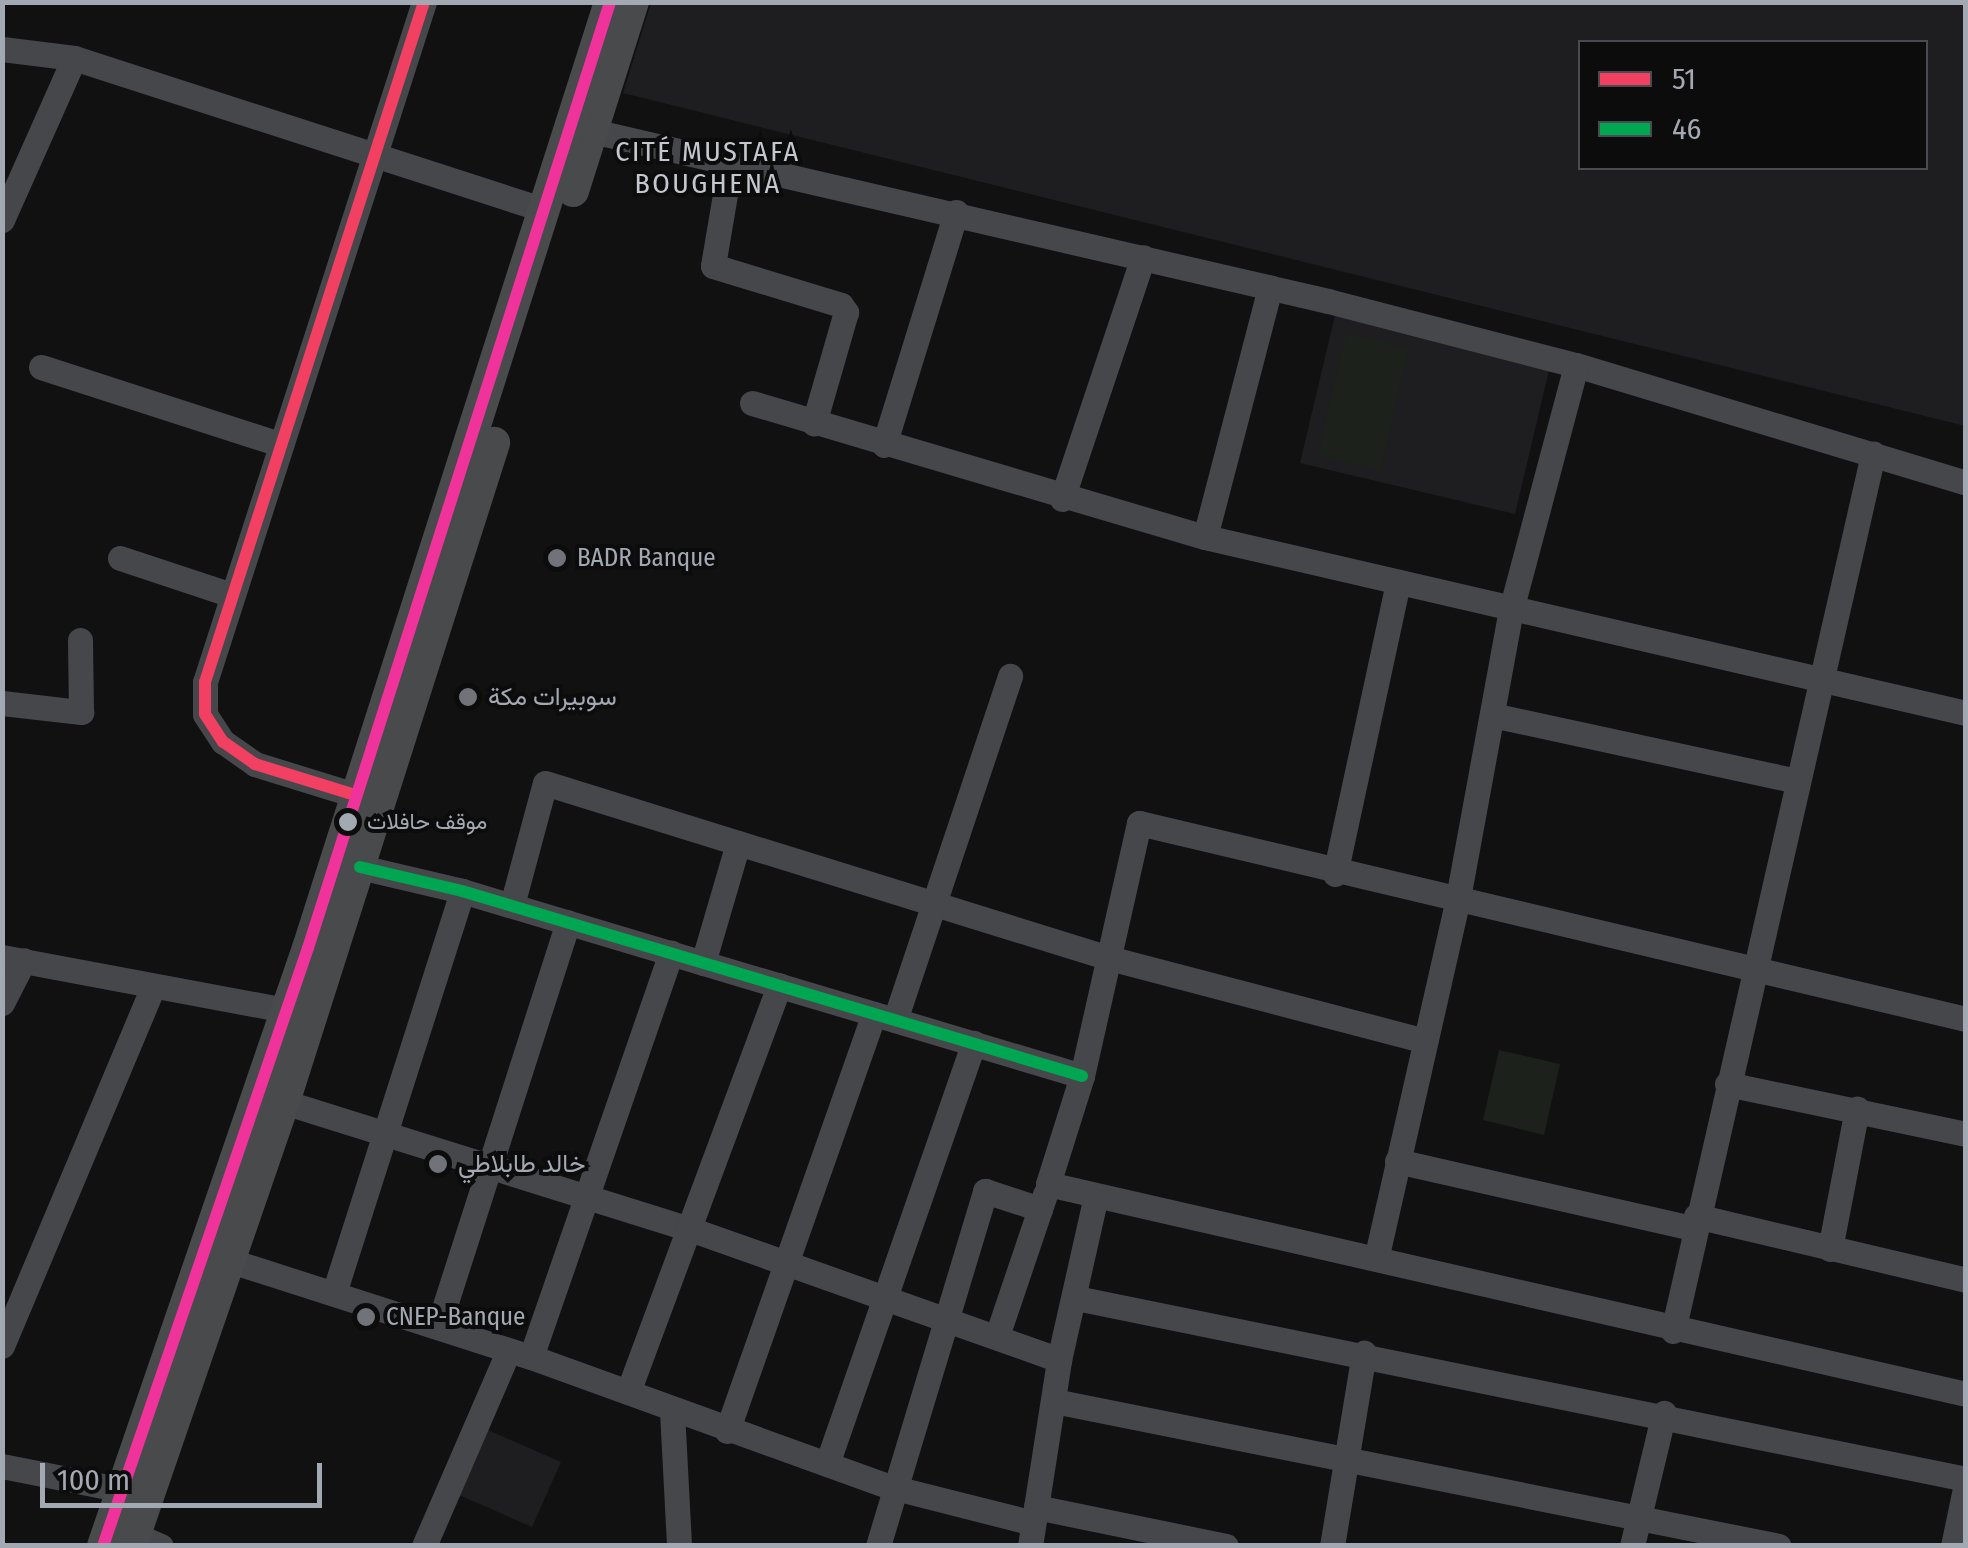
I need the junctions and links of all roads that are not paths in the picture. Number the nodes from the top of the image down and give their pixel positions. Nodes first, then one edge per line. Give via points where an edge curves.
1 (424, 2) edge
2 (610, 2) edge
3 (633, 2) edge
4 (2, 49) edge
5 (74, 58) junction
6 (582, 129) junction
7 (371, 156) junction
8 (730, 165) junction
9 (546, 210) junction
10 (956, 212) junction
11 (2, 220) edge
12 (1143, 257) junction
13 (1270, 287) junction
14 (1576, 365) junction
15 (41, 367) dead end
16 (752, 403) dead end
17 (814, 422) junction
18 (280, 444) junction
19 (884, 445) junction
20 (1873, 454) junction
21 (1966, 483) edge
22 (1062, 499) junction
23 (1205, 538) junction
24 (120, 558) dead end
25 (1398, 582) junction
26 (232, 594) junction
27 (1511, 610) junction
28 (80, 640) dead end
29 (1010, 676) dead end
30 (1820, 679) junction
31 (2, 703) edge
32 (1966, 713) edge
33 (1492, 715) junction
34 (1796, 781) junction
35 (355, 795) junction
36 (738, 843) junction
37 (360, 867) junction
38 (1335, 874) junction
39 (462, 890) junction
40 (1458, 898) junction
41 (930, 904) junction
42 (512, 905) junction
43 (568, 922) junction
44 (671, 953) junction
45 (1109, 958) junction
46 (13, 959) edge
47 (704, 962) junction
48 (1751, 970) junction
49 (779, 985) junction
50 (153, 986) junction
51 (2, 1003) edge
52 (298, 1013) junction
53 (884, 1017) junction
54 (1966, 1019) edge
55 (1426, 1042) junction
56 (974, 1043) junction
57 (1082, 1076) junction
58 (1727, 1084) junction
59 (284, 1102) junction
60 (1857, 1110) junction
61 (389, 1130) junction
62 (1966, 1134) edge
63 (1397, 1161) junction
64 (491, 1164) junction
65 (1048, 1184) junction
66 (1096, 1196) junction
67 (589, 1197) junction
68 (1040, 1210) junction
69 (1695, 1222) junction
70 (686, 1228) junction
71 (1830, 1250) junction
72 (1377, 1255) junction
73 (228, 1260) junction
74 (785, 1262) junction
75 (1966, 1280) edge
76 (334, 1290) junction
77 (890, 1298) junction
78 (1076, 1298) junction
79 (947, 1318) junction
80 (438, 1327) junction
81 (1672, 1331) junction
82 (997, 1336) junction
83 (2, 1346) edge
84 (1364, 1353) junction
85 (520, 1355) junction
86 (1059, 1360) junction
87 (628, 1392) junction
88 (1966, 1394) edge
89 (1054, 1401) junction
90 (672, 1411) junction
91 (1664, 1413) junction
92 (727, 1431) junction
93 (1345, 1454) junction
94 (1966, 1456) edge
95 (827, 1464) junction
96 (2, 1466) edge
97 (1966, 1470) edge
98 (1966, 1482) edge
99 (891, 1487) junction
100 (122, 1490) junction
101 (1639, 1515) junction
102 (1033, 1525) edge
103 (142, 1542) edge
104 (103, 1546) edge
105 (424, 1546) edge
106 (679, 1546) edge
107 (878, 1546) edge
108 (1226, 1546) edge
109 (1332, 1546) edge
110 (1632, 1546) edge
111 (1779, 1546) edge
112 (1953, 1546) edge

1 - 7 street
2 - 6 main road
3 - 6 main road
4 - 5 street
5 - 7 street
5 - 11 street
6 - 8 street
6 - 9 main road
6 - 37 main road
7 - 9 street
7 - 18 street
8 - 10 street
8 - 17 street via 713,266 846,312
9 - 35 main road
10 - 12 street
10 - 19 street
12 - 13 street
12 - 22 street
13 - 14 street
13 - 23 street
14 - 20 street
14 - 27 street
15 - 18 street
16 - 17 street
17 - 19 street
18 - 26 street
19 - 22 street
20 - 21 street
20 - 30 street
22 - 23 street
23 - 25 street
24 - 26 street
25 - 27 street
25 - 38 street
26 - 35 street via 204,682 205,714 222,742 255,764
27 - 30 street
27 - 33 street
28 - 31 street via 81,712
29 - 41 street
30 - 32 street
30 - 34 street
33 - 34 street
33 - 40 street
34 - 48 street
35 - 52 main road
36 - 41 street
36 - 42 street via 545,782
36 - 47 street
37 - 39 street
37 - 52 main road
38 - 40 street
38 - 45 street via 1139,823
39 - 42 street
39 - 61 street
40 - 48 street
40 - 55 street
41 - 45 street
41 - 53 street
42 - 43 street
43 - 44 street
43 - 64 street
44 - 47 street
44 - 67 street
45 - 55 street
45 - 57 street
46 - 50 street
46 - 51 street
47 - 49 street
48 - 54 street
48 - 58 street
49 - 53 street
49 - 70 street
50 - 52 street
50 - 83 street
52 - 59 main road
52 - 100 main road
53 - 56 street
53 - 74 street
55 - 63 street
56 - 57 street
56 - 77 street
57 - 65 street
58 - 60 street
58 - 69 street
59 - 61 street
59 - 73 main road
60 - 62 street
60 - 71 street
61 - 64 street
61 - 76 street
63 - 69 street
63 - 72 street
64 - 67 street
64 - 80 street
65 - 66 street
65 - 68 street
66 - 72 street
66 - 78 street
67 - 70 street
67 - 85 street
68 - 79 street via 985,1192
68 - 82 street
69 - 71 street
69 - 81 street
70 - 74 street
70 - 87 street
71 - 75 street
72 - 81 street
73 - 76 street
73 - 103 main road
74 - 77 street
74 - 92 street
76 - 80 street
77 - 79 street
77 - 95 street
78 - 84 street
78 - 86 street
79 - 82 street
79 - 99 street
80 - 85 street
81 - 88 street
82 - 86 street
84 - 91 street
84 - 93 street
85 - 87 street
85 - 105 street
86 - 89 street
87 - 90 street
89 - 93 street
89 - 102 street
90 - 92 street
90 - 106 street
91 - 98 street
91 - 101 street
92 - 95 street
93 - 101 street
93 - 109 street
94 - 97 street
95 - 99 street
96 - 100 street
98 - 112 street
99 - 102 street
99 - 107 street
100 - 104 main road
101 - 110 street
101 - 111 street
102 - 108 street

